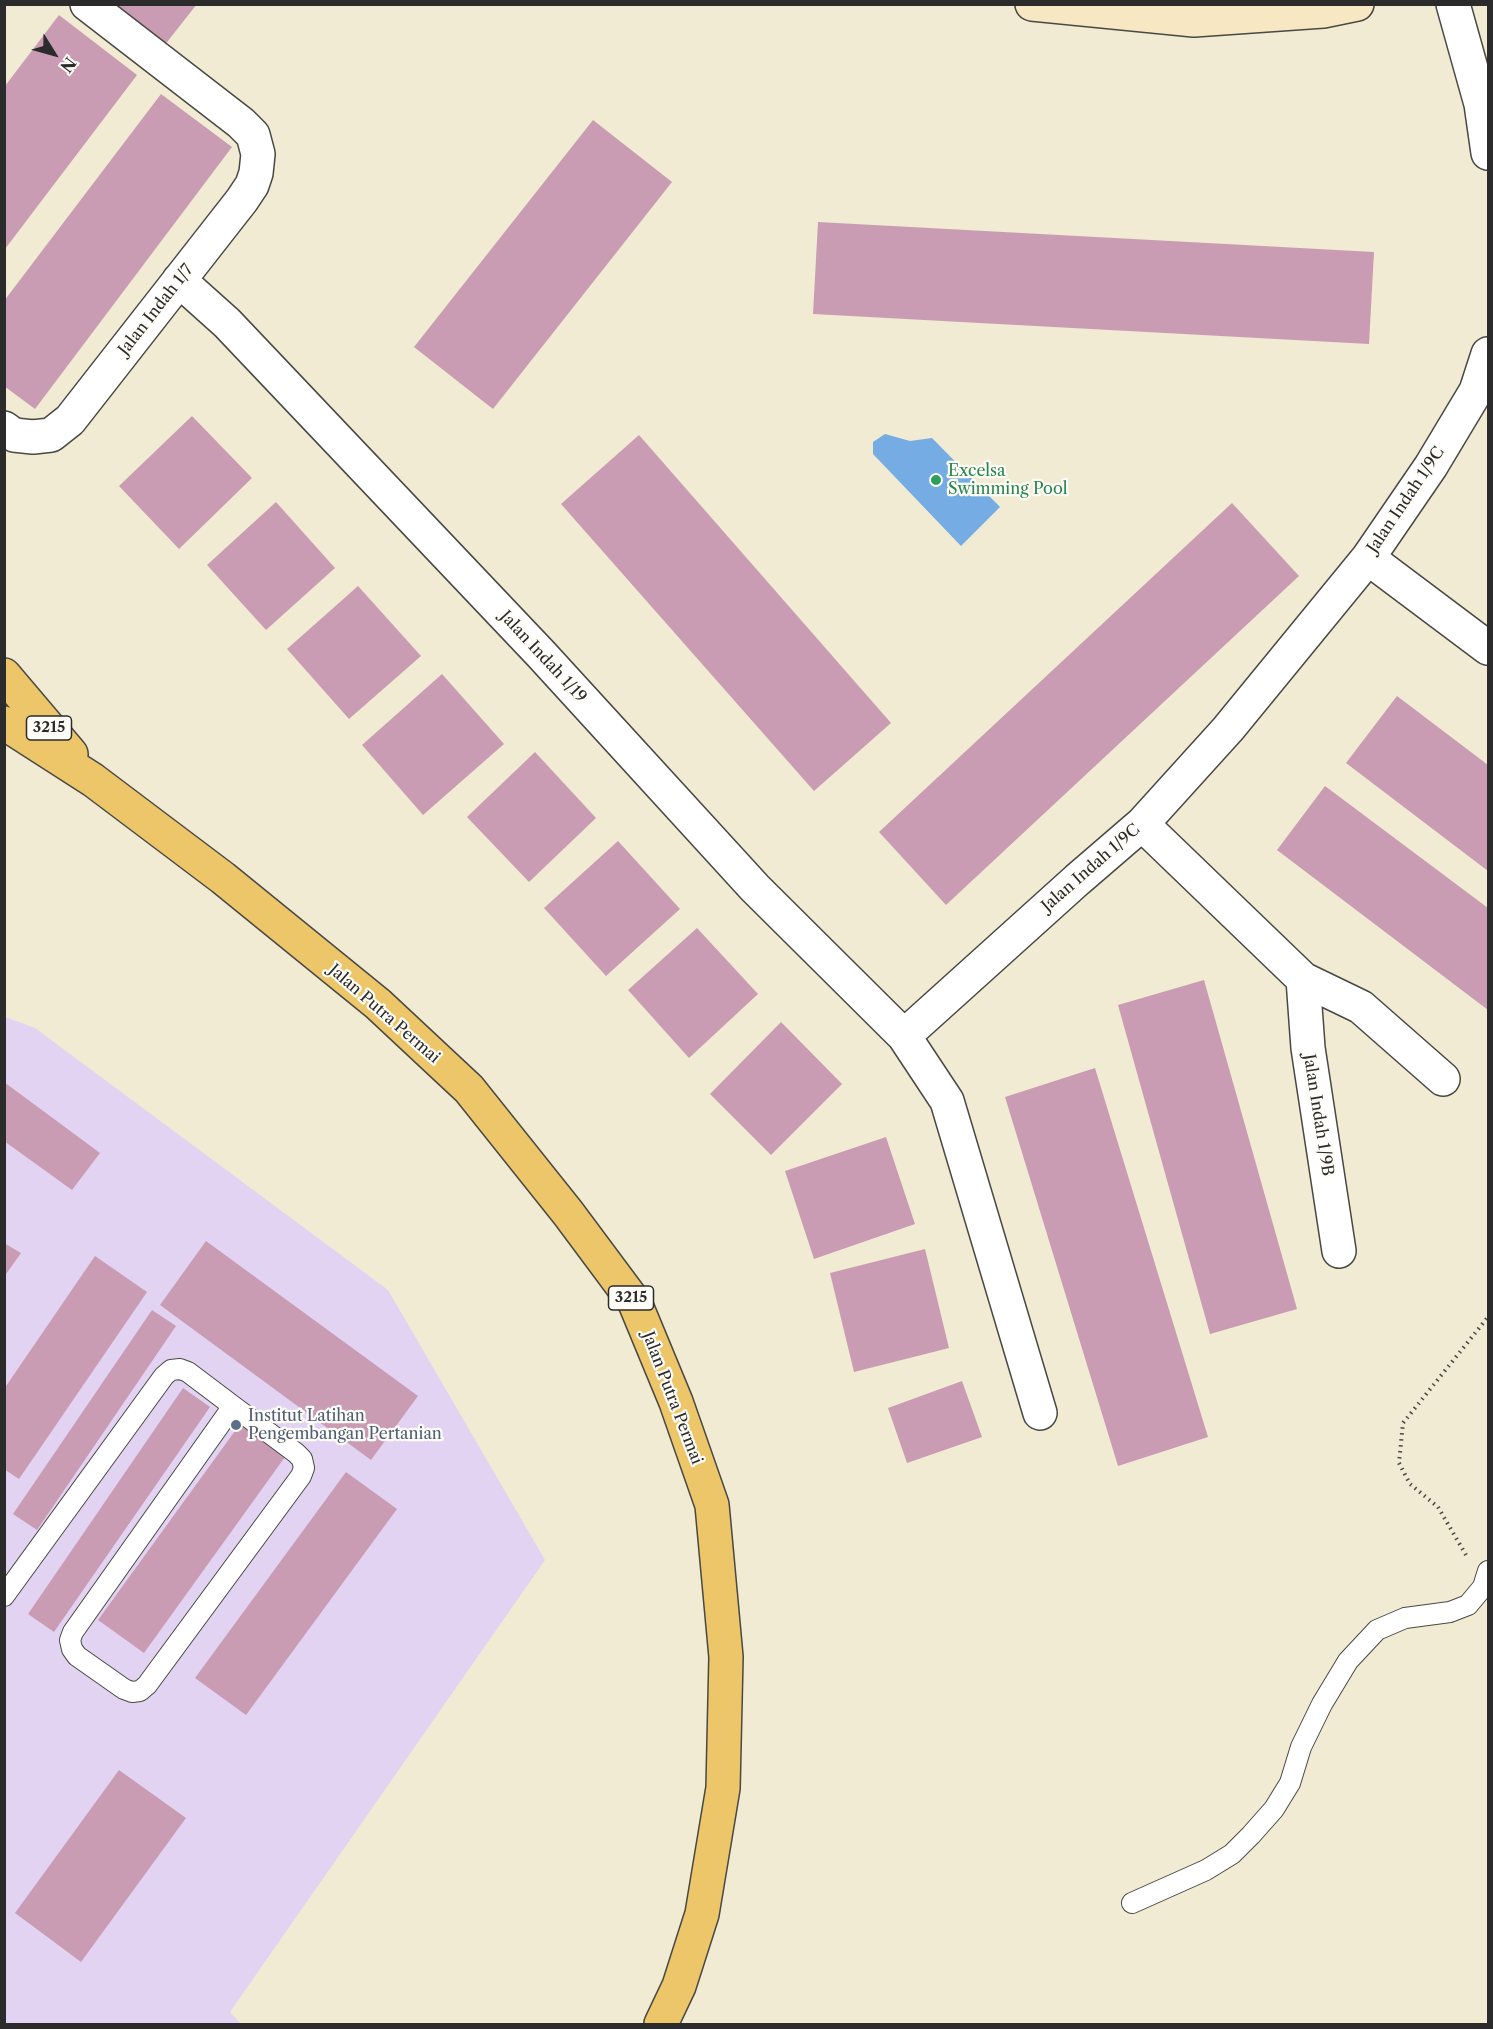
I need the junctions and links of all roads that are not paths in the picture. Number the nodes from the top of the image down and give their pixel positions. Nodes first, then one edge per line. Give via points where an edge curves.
1 (87, 4) edge
2 (1032, 4) edge
3 (1357, 4) edge
4 (1453, 4) edge
5 (1488, 153) edge
6 (179, 280) junction
7 (1488, 354) edge
8 (4, 428) edge
9 (1368, 558) junction
10 (1488, 648) edge
11 (4, 675) edge
12 (4, 723) edge
13 (93, 780) junction
14 (1142, 824) junction
15 (1303, 979) junction
16 (904, 1036) junction
17 (1443, 1079) dead end
18 (1339, 1251) dead end
19 (233, 1406) junction
20 (1040, 1413) dead end
21 (1486, 1579) edge
22 (4, 1596) edge
23 (1132, 1903) dead end
24 (661, 2025) edge

1 - 6 street, Jalan Indah 1/7 via 254,135 258,154 252,185
2 - 3 street via 1194,21 1323,11
4 - 5 street via 1481,104
6 - 8 street, Jalan Indah 1/7 via 70,420 51,435 14,435
6 - 16 street, Jalan Indah 1/19 via 235,331 541,654 755,888
7 - 9 street, Jalan Indah 1/9C via 1476,391
9 - 10 street
9 - 14 street, Jalan Indah 1/9C via 1228,729
11 - 13 main road, Jalan Putra Permai / 3215
12 - 13 main road, Jalan Putra Permai / 3215
13 - 24 main road, Jalan Putra Permai / 3215 via 223,878 378,1004 469,1089 635,1303 676,1402 712,1505 726,1657 723,1788 702,1914 679,1986
14 - 15 street
14 - 16 street, Jalan Indah 1/9C
15 - 17 street via 1361,1007
15 - 18 street, Jalan Indah 1/9B via 1308,1048
16 - 20 street via 947,1101
19 - 19 lane via 302,1459 301,1476 147,1685 132,1692 77,1656 70,1640
19 - 22 lane via 188,1372 171,1370
21 - 23 lane via 1468,1605 1450,1612 1405,1618 1377,1630 1348,1661 1301,1748 1290,1783 1251,1835 1232,1854 1206,1870

